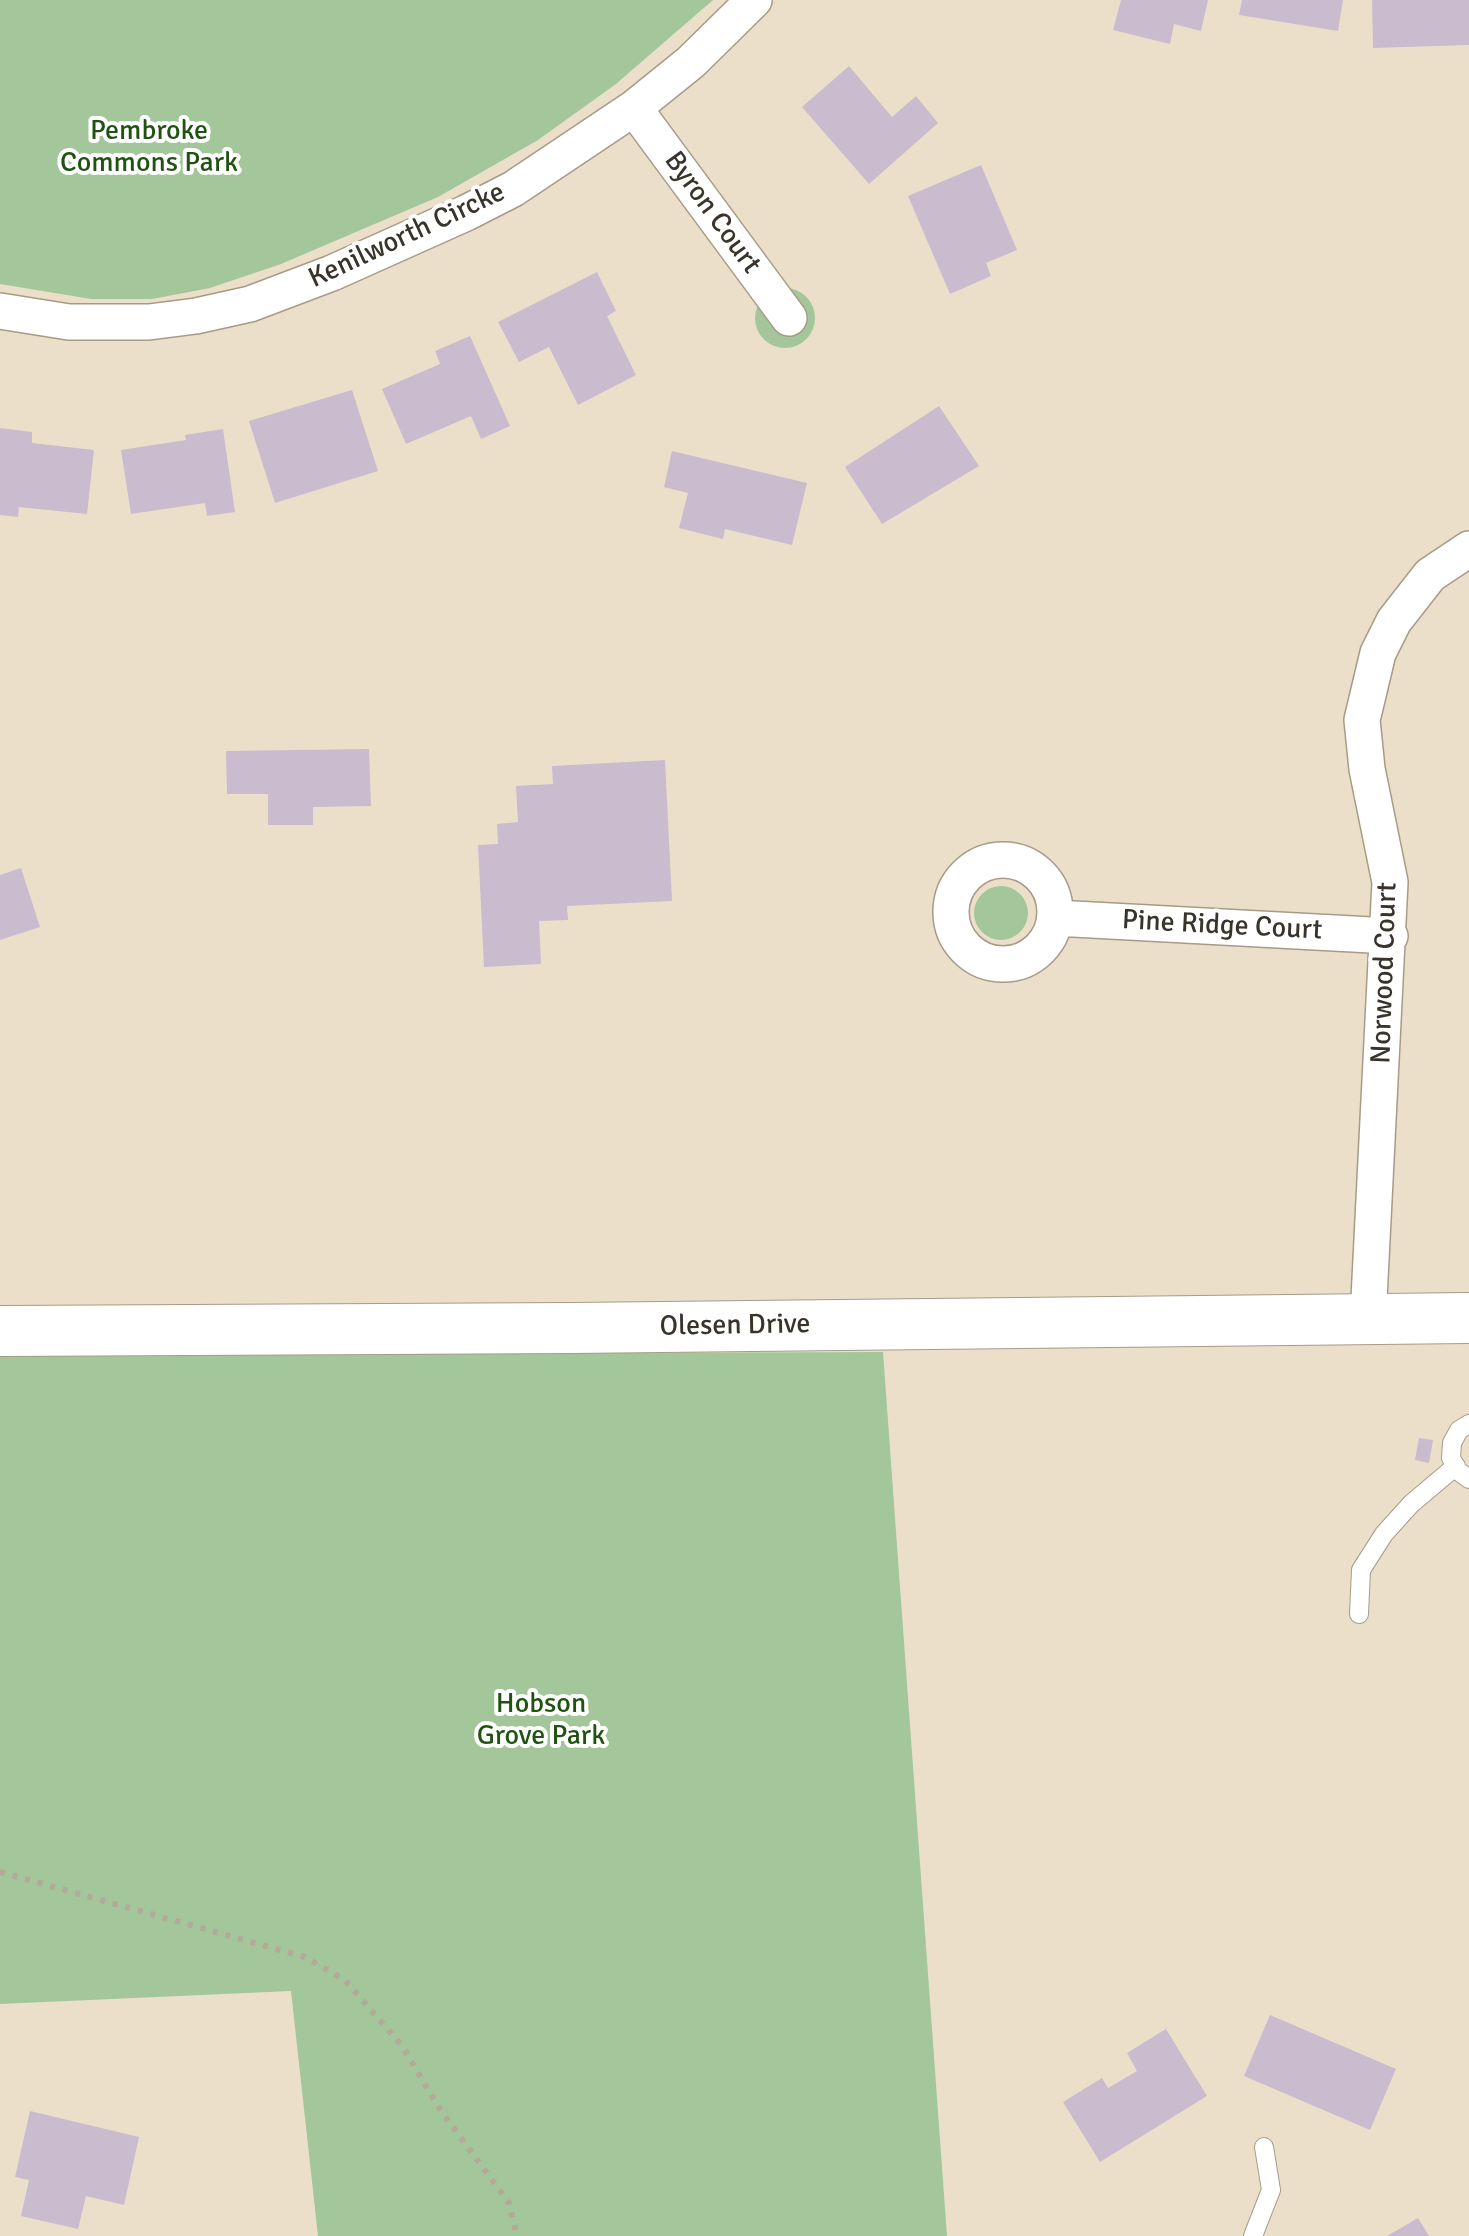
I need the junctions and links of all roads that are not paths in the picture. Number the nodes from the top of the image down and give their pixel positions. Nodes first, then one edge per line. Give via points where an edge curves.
1 (754, 0) edge
2 (634, 108) junction
3 (0, 311) edge
4 (788, 318) dead end
5 (1469, 550) edge
6 (1055, 918) dead end
7 (1390, 936) junction
8 (1469, 1318) edge
9 (1368, 1319) junction
10 (0, 1331) edge
11 (1469, 1424) edge
12 (1462, 1472) edge
13 (1359, 1614) dead end
14 (1264, 2147) dead end
15 (1253, 2236) edge

1 - 2 street, Kenilworth Circke
2 - 3 street, Kenilworth Circke via 466,213 250,304 107,324
2 - 4 street, Byron Court
5 - 7 street, Norwood Court via 1430,575 1394,622 1378,653 1362,720 1390,882
6 - 7 street, Pine Ridge Court
7 - 9 street, Norwood Court
8 - 9 street, Olesen Drive
9 - 10 street, Olesen Drive
11 - 12 lane via 1452,1443
12 - 13 lane via 1411,1504 1384,1534 1361,1570
14 - 15 lane via 1271,2190

